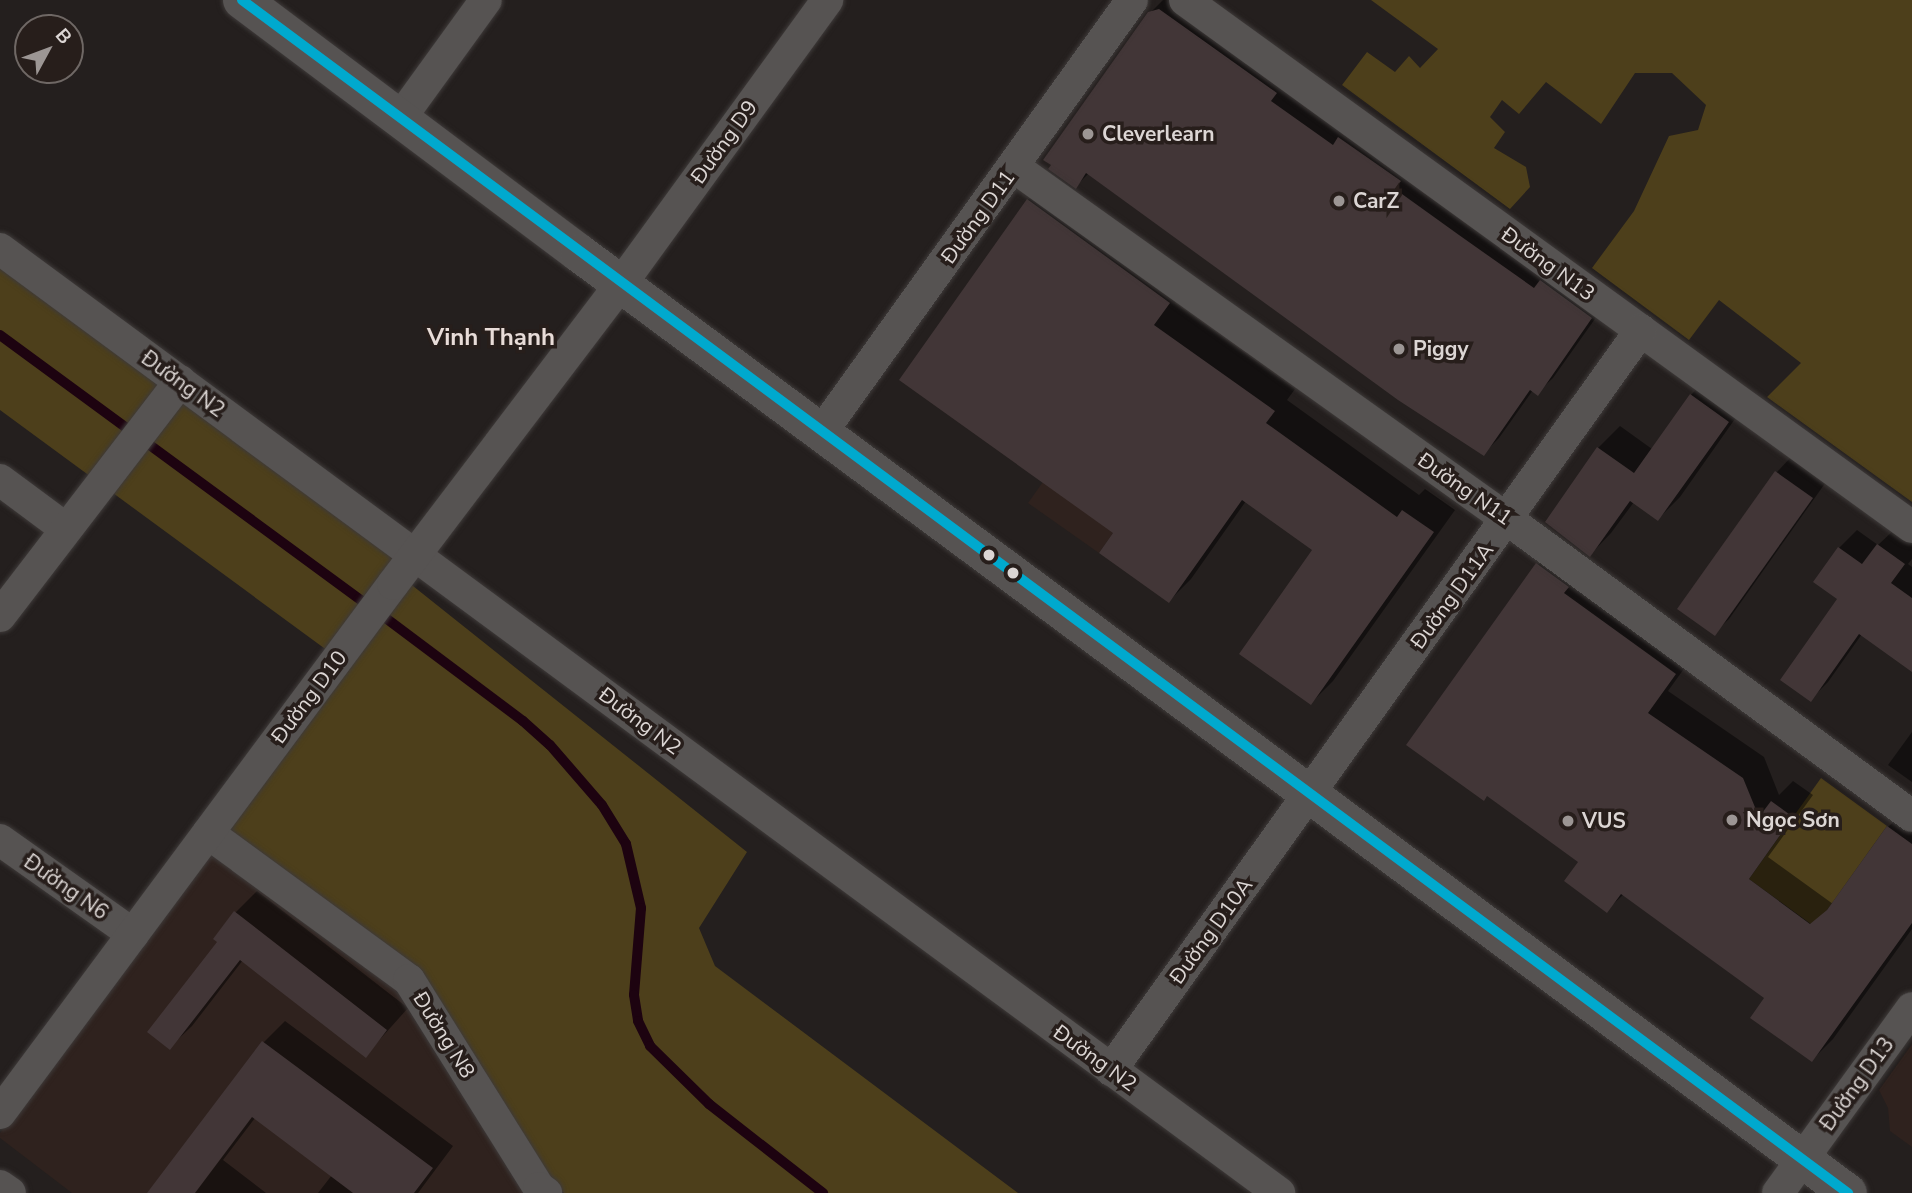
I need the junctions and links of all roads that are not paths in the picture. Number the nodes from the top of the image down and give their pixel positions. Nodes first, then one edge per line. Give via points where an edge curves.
1 (242, 0) edge
2 (486, 0) edge
3 (827, 0) edge
4 (1132, 0) edge
5 (1185, 0) edge
6 (399, 120) junction
7 (1014, 167) junction
8 (0, 248) edge
9 (621, 284) junction
10 (1641, 330) junction
11 (180, 381) junction
12 (821, 433) junction
13 (0, 480) edge
14 (1507, 519) junction
15 (1912, 527) edge
16 (66, 529) junction
17 (415, 554) junction
18 (0, 616) edge
19 (1311, 793) junction
20 (1912, 816) edge
21 (208, 833) junction
22 (0, 840) edge
23 (133, 934) junction
24 (1912, 1008) edge
25 (1111, 1070) junction
26 (0, 1113) edge
27 (1802, 1161) junction
28 (0, 1186) edge
29 (10, 1193) edge
30 (545, 1193) edge
31 (1279, 1193) edge
32 (1779, 1193) edge
33 (1848, 1193) edge

1 - 6 main road
2 - 6 street
3 - 9 street, Đường D9
4 - 7 street, Đường D11
5 - 10 street, Đường N13
6 - 9 main road
7 - 12 street, Đường D11
7 - 14 street, Đường N11
8 - 11 street, Đường N2
9 - 12 main road
9 - 17 street, Đường D10
10 - 14 street, Đường D11A
10 - 15 street, Đường N13
11 - 16 street
11 - 17 street, Đường N2
12 - 19 main road
13 - 16 street
14 - 19 street, Đường D11A
14 - 20 street, Đường N11
16 - 18 street
17 - 21 street, Đường D10
17 - 25 street, Đường N2
19 - 25 street, Đường D10A
19 - 27 main road
21 - 23 street, Đường D10
21 - 30 street, Đường N8 via 409,980
22 - 23 street, Đường N6
23 - 26 street, Đường D10
24 - 27 street, Đường D13
25 - 31 street, Đường N2
27 - 32 street, Đường D13
27 - 33 main road
28 - 29 street

